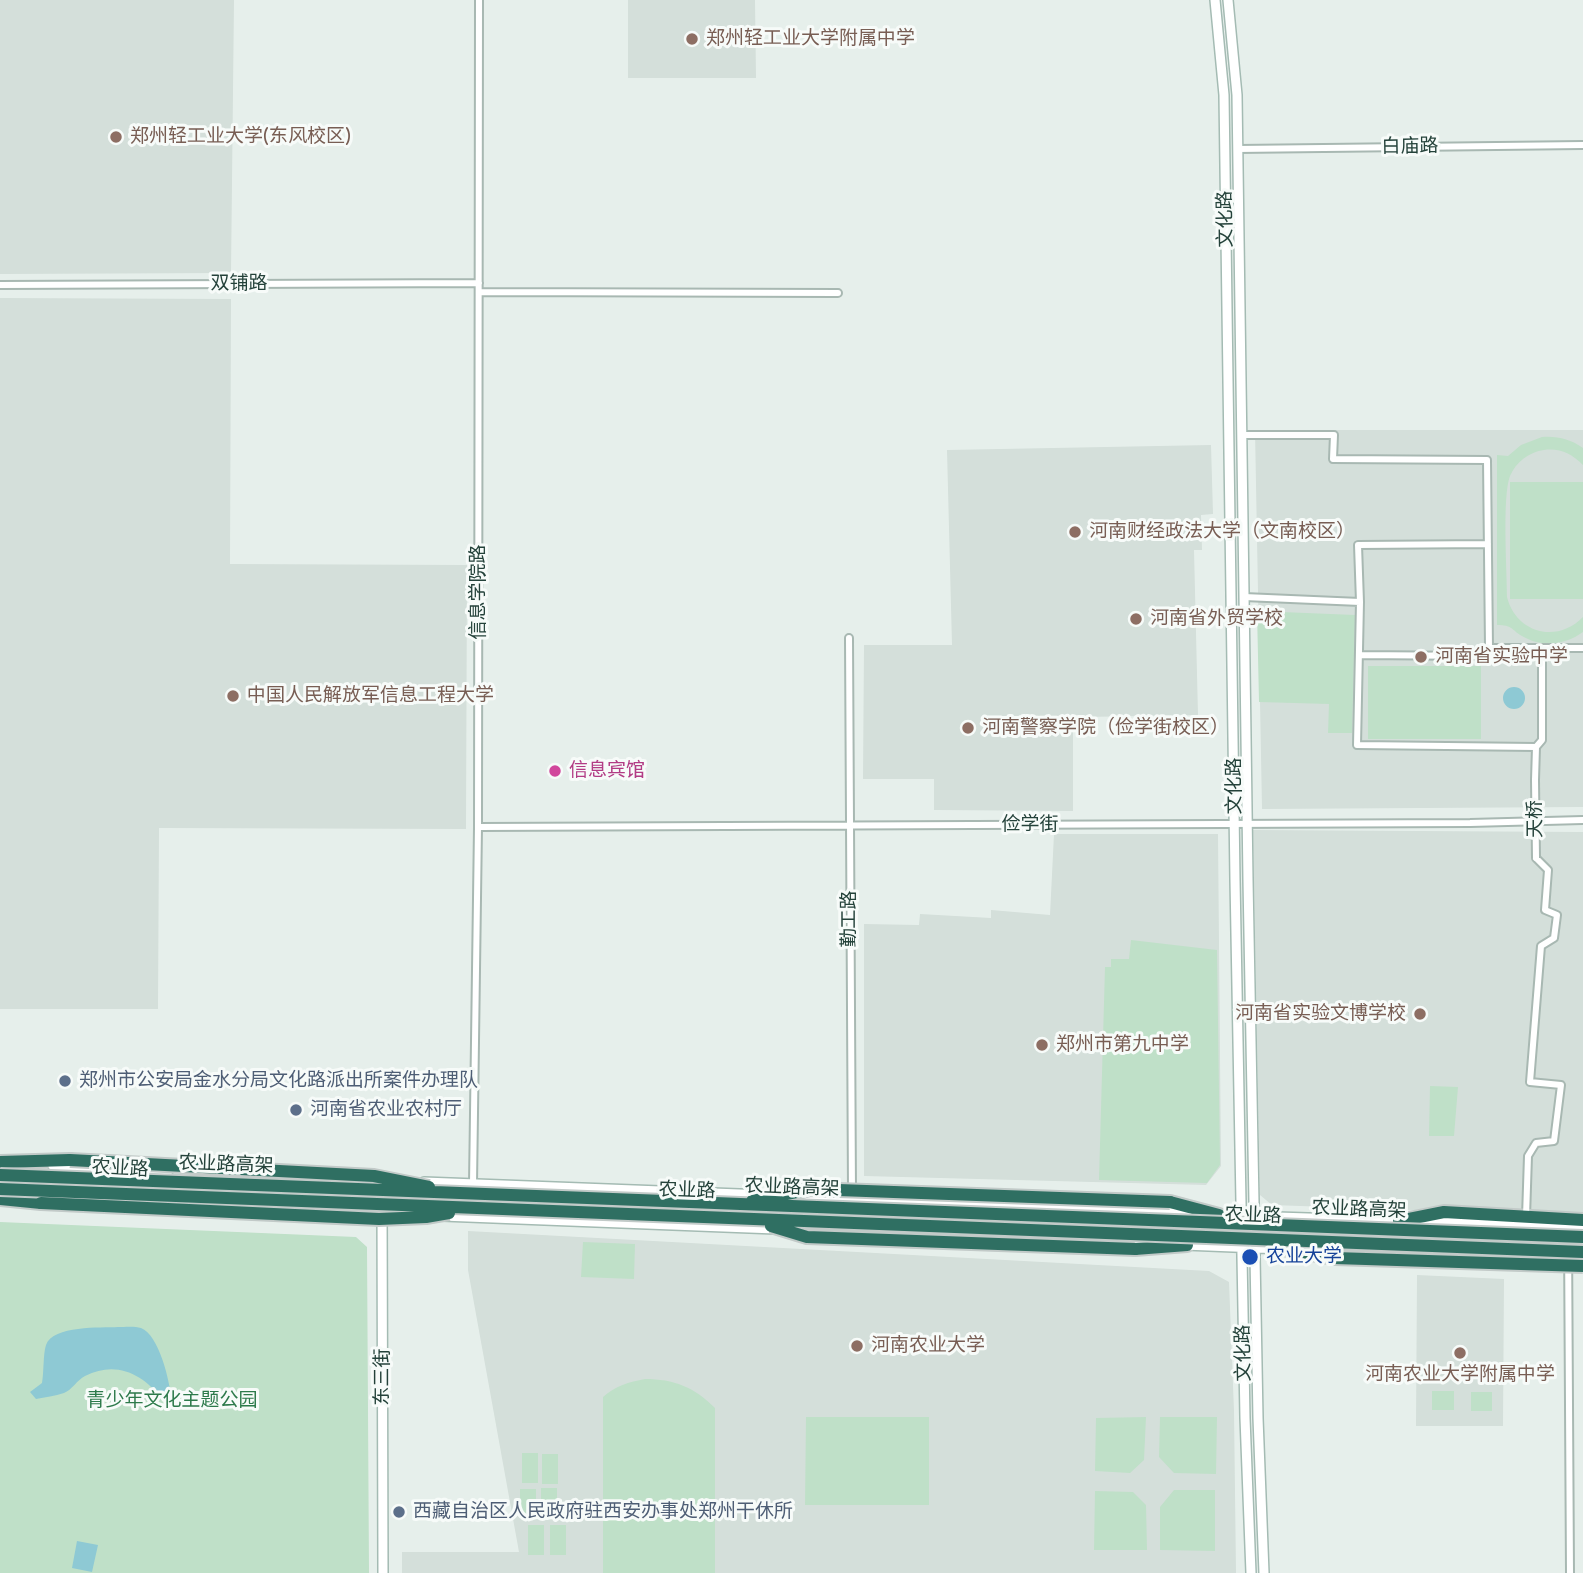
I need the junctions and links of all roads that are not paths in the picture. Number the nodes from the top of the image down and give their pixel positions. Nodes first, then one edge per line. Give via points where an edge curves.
1 (479, 0) edge
2 (1215, 0) edge
3 (1228, 0) edge
4 (1583, 145) edge
5 (1237, 149) junction
6 (479, 283) junction
7 (0, 285) edge
8 (479, 292) junction
9 (838, 293) dead end
10 (1241, 435) junction
11 (1488, 544) junction
12 (1244, 597) junction
13 (1360, 602) junction
14 (849, 638) dead end
15 (1489, 648) junction
16 (1542, 648) junction
17 (1583, 648) edge
18 (1359, 656) junction
19 (1536, 747) junction
20 (1583, 820) edge
21 (1235, 824) junction
22 (1248, 824) junction
23 (850, 826) junction
24 (478, 827) junction
25 (0, 1163) edge
26 (0, 1175) edge
27 (382, 1180) junction
28 (473, 1184) junction
29 (0, 1189) edge
30 (460, 1194) junction
31 (0, 1198) edge
32 (852, 1200) junction
33 (733, 1205) junction
34 (470, 1209) junction
35 (382, 1213) junction
36 (1219, 1215) junction
37 (1242, 1216) junction
38 (1254, 1216) junction
39 (1525, 1217) junction
40 (754, 1220) junction
41 (1583, 1220) edge
42 (1399, 1221) junction
43 (1568, 1227) junction
44 (1583, 1227) edge
45 (1583, 1237) edge
46 (1187, 1245) junction
47 (1242, 1247) junction
48 (1255, 1248) junction
49 (1278, 1248) junction
50 (1583, 1252) edge
51 (1569, 1261) junction
52 (1583, 1263) edge
53 (383, 1573) edge
54 (1251, 1573) edge
55 (1264, 1573) edge
56 (1570, 1573) edge

1 - 6 street, 信息学院路
2 - 21 street, 文化路 via 1224,95
3 - 5 street, 文化路
4 - 5 street, 白庙路
5 - 10 street, 文化路
6 - 7 street, 双铺路
6 - 8 street, 信息学院路
8 - 9 street
8 - 24 street, 信息学院路
10 - 11 street via 1334,435 1334,459 1487,460
10 - 12 street, 文化路
11 - 13 street via 1358,545
11 - 15 street
12 - 13 street
12 - 22 street, 文化路
13 - 18 street
14 - 23 street, 勤工路
15 - 16 street
15 - 18 street via 1482,656
16 - 17 street
16 - 19 street, 天桥 via 1542,740
18 - 19 street via 1357,745
19 - 39 street, 天桥, bridge via 1536,858 1548,870 1545,910 1557,915 1554,938 1541,946 1530,1082 1561,1085 1554,1141 1536,1143 1528,1156
20 - 22 street, 俭学街
21 - 22 street, 俭学街
21 - 23 street, 俭学街
21 - 37 street, 文化路
22 - 38 street, 文化路
23 - 24 street, 俭学街
23 - 32 street, 勤工路
24 - 28 street, 信息学院路
25 - 27 street, 农业路
25 - 30 highway, bridge via 70,1160 374,1176
26 - 30 highway, 农业路高架, bridge
27 - 28 street, 农业路
27 - 35 street, 东三街
28 - 32 street, 农业路
29 - 34 highway, 农业路高架, bridge
30 - 33 highway, 农业路高架, bridge
31 - 34 highway, bridge via 379,1219
31 - 35 street, 农业路
32 - 36 street, 农业路
33 - 36 highway, bridge via 811,1189 1170,1202
33 - 45 highway, 农业路高架, bridge
34 - 40 highway, 农业路高架, bridge
35 - 46 street, 农业路
35 - 53 street, 东三街
36 - 37 street, 农业路
37 - 38 street, 农业路
37 - 47 street, 文化路
38 - 42 street, 农业路
38 - 48 street, 文化路
39 - 41 highway
39 - 42 highway via 1444,1212
40 - 46 highway, bridge via 807,1237 1135,1249
40 - 50 highway, 农业路高架, bridge
42 - 43 street, 农业路
43 - 44 street, 农业路
43 - 51 street
46 - 47 street, 农业路
47 - 48 street, 农业路
47 - 54 street, 文化路
48 - 49 street, 农业路
48 - 55 street, 文化路
49 - 51 street, 农业路
49 - 52 highway, bridge via 1335,1258
51 - 52 street, 农业路
51 - 56 street

